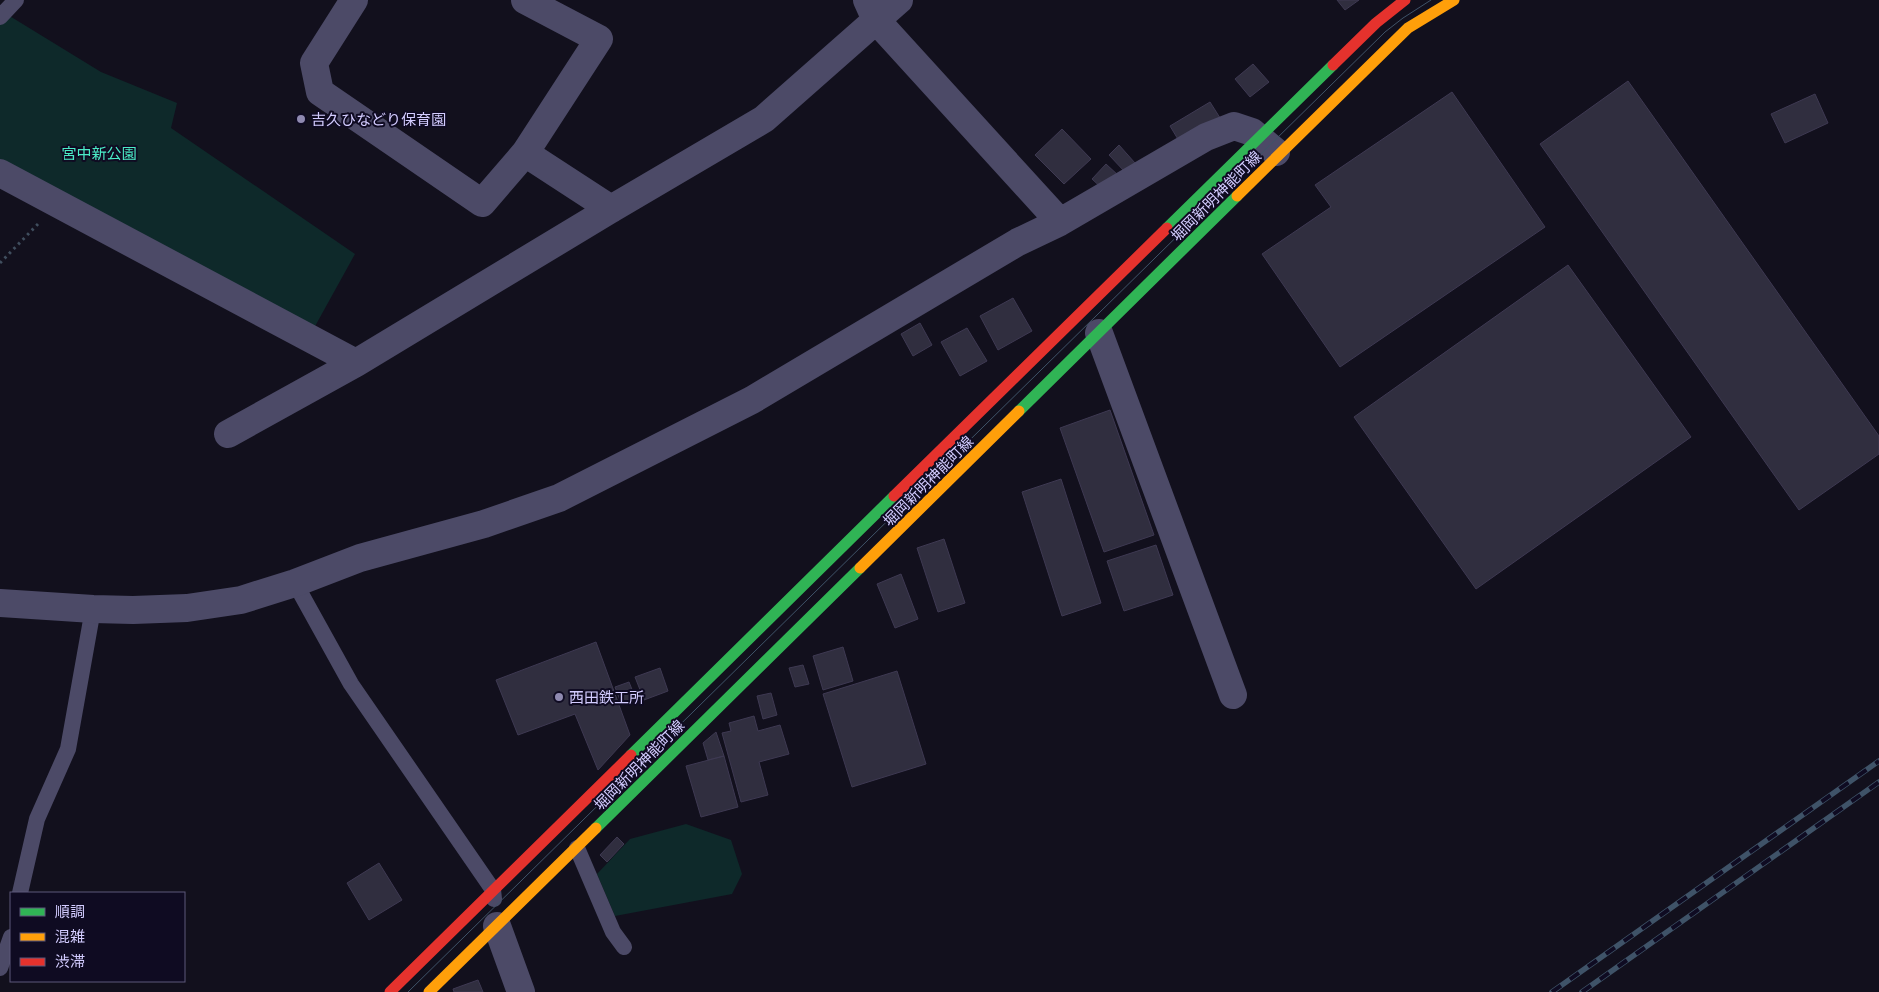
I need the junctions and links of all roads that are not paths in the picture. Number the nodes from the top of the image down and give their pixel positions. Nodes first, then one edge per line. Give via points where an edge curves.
1 (16, 0) edge
2 (354, 0) edge
3 (524, 0) edge
4 (899, 0) edge
5 (1405, 0) edge
6 (1454, 0) edge
7 (872, 10) edge
8 (0, 17) edge
9 (1269, 147) junction
10 (524, 153) junction
11 (0, 173) edge
12 (611, 209) junction
13 (1060, 222) junction
14 (1099, 332) junction
15 (356, 363) junction
16 (228, 434) dead end
17 (295, 584) junction
18 (0, 603) edge
19 (93, 609) junction
20 (1233, 696) dead end
21 (577, 848) junction
22 (493, 890) junction
23 (20, 892) edge
24 (497, 926) junction
25 (10, 940) edge
26 (624, 947) dead end
27 (0, 968) edge
28 (390, 992) edge
29 (429, 992) edge
30 (520, 992) edge

1 - 8 lane
2 - 10 street via 314,63 320,92 482,203
3 - 10 street via 599,39
4 - 7 street
5 - 9 main road, 堀岡新明神能町線 via 1376,23
6 - 9 main road, 堀岡新明神能町線 via 1408,28
7 - 12 street via 764,119
7 - 13 street
9 - 13 street via 1252,132 1234,126 1206,138
9 - 14 main road, 堀岡新明神能町線
9 - 22 main road, 堀岡新明神能町線
10 - 12 street
11 - 15 street
12 - 15 street
13 - 17 street via 1018,242 752,400 558,498 484,524 360,558
14 - 20 street
14 - 21 main road, 堀岡新明神能町線
15 - 16 street
17 - 19 street via 241,600 187,608
17 - 22 lane via 351,684
18 - 19 street
19 - 23 lane via 68,749 37,818
21 - 24 main road, 堀岡新明神能町線
21 - 26 lane via 613,932
22 - 24 lane
22 - 28 main road, 堀岡新明神能町線
24 - 29 main road, 堀岡新明神能町線
24 - 30 street
25 - 27 lane

